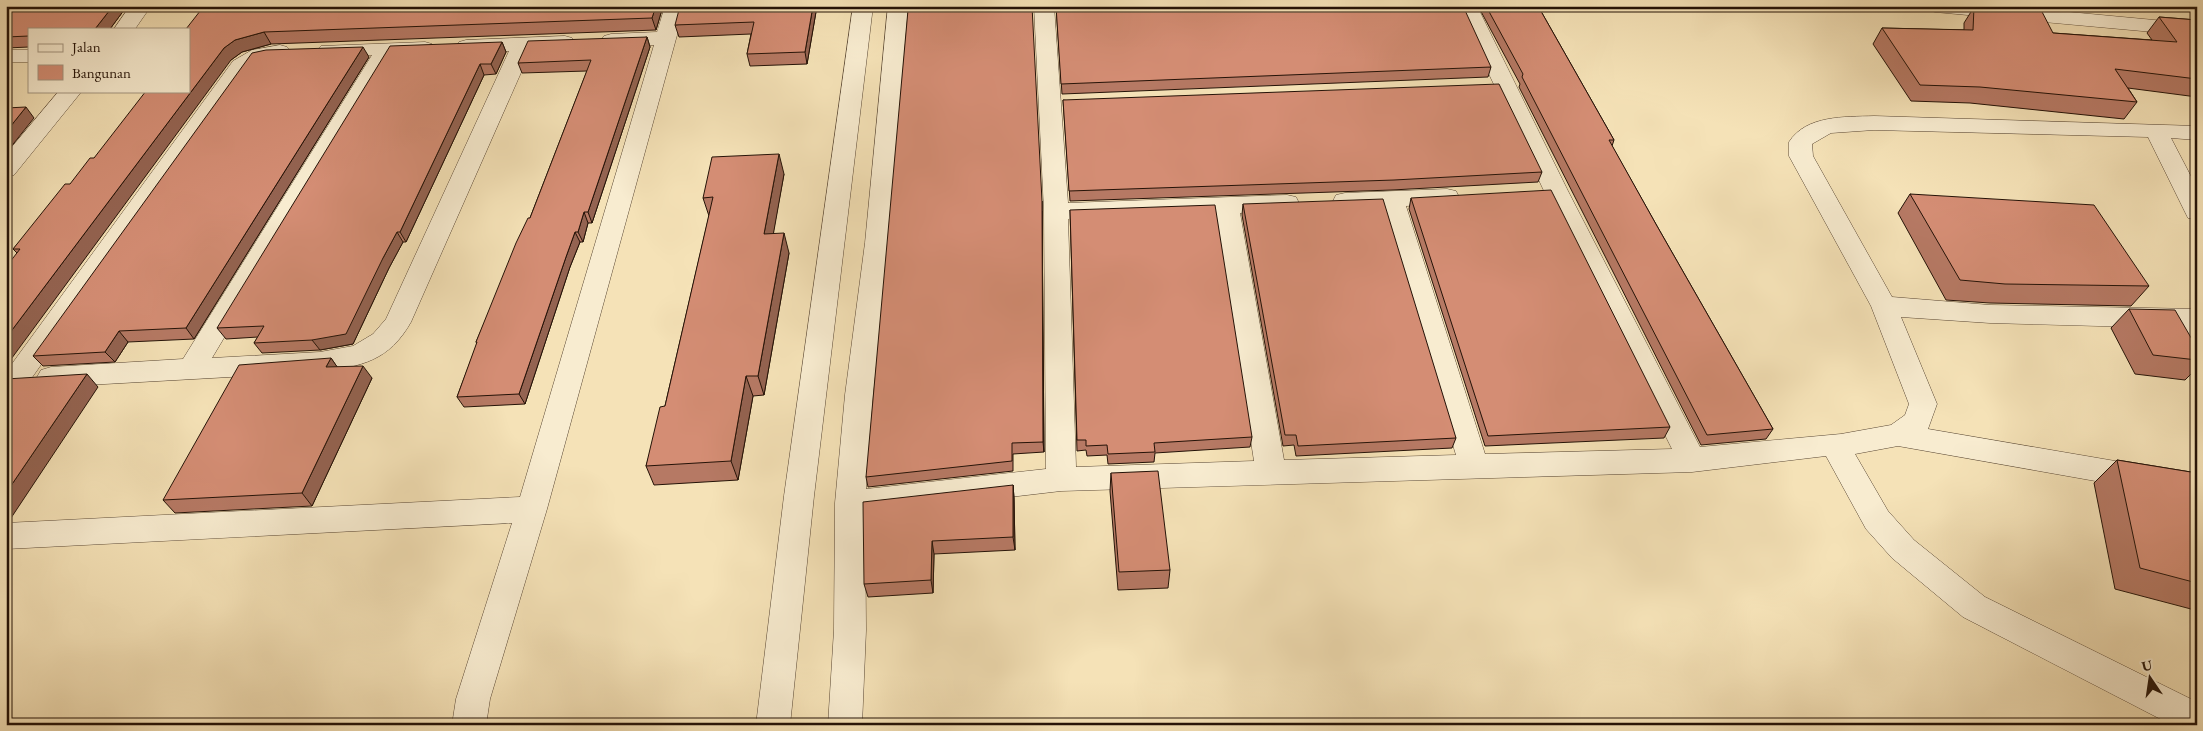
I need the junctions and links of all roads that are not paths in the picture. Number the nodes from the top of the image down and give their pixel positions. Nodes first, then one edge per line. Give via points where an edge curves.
1 (141, 6) edge
2 (675, 6) edge
3 (1044, 6) edge
4 (1467, 6) edge
5 (1935, 6) edge
6 (863, 10) edge
7 (903, 10) edge
8 (125, 28) edge
9 (2197, 30) edge
10 (667, 38) junction
11 (523, 43) junction
12 (386, 49) junction
13 (6, 56) edge
14 (28, 56) edge
15 (71, 92) edge
16 (2156, 130) junction
17 (2197, 133) edge
18 (6, 170) edge
19 (1556, 191) junction
20 (1527, 193) edge
21 (1469, 196) edge
22 (1392, 200) junction
23 (1227, 205) junction
24 (1056, 211) junction
25 (2197, 212) edge
26 (1884, 306) junction
27 (2190, 319) edge
28 (2197, 347) edge
29 (191, 370) junction
30 (11, 379) edge
31 (1898, 435) junction
32 (1834, 444) junction
33 (1692, 460) junction
34 (1474, 466) junction
35 (1271, 473) junction
36 (1061, 479) junction
37 (2197, 487) edge
38 (850, 503) junction
39 (532, 509) junction
40 (6, 536) edge
41 (2197, 720) edge
42 (469, 725) edge
43 (773, 725) edge
44 (845, 725) edge

1 - 8 street
2 - 10 street
3 - 24 street via 1060,102
4 - 19 street via 1497,86
5 - 9 street
6 - 7 street
6 - 43 street via 799,496
7 - 38 street via 859,395
10 - 11 street
10 - 39 street
11 - 12 street
11 - 29 street via 392,334 376,348 357,357
12 - 29 street
12 - 30 street via 260,54 250,58
13 - 14 street
15 - 18 street
16 - 17 street
16 - 25 street
16 - 26 street via 1874,123 1830,125 1810,131 1800,142 1801,156
19 - 20 street
19 - 33 street
21 - 22 street
22 - 23 street
22 - 34 street
23 - 24 street
23 - 35 street
24 - 36 street
26 - 27 street via 1990,314
26 - 31 street via 1923,404 1916,422
27 - 28 street
29 - 30 street
31 - 32 street
31 - 37 street
32 - 33 street
32 - 41 street via 1877,520 1903,548 1974,607
33 - 34 street
34 - 35 street
35 - 36 street
36 - 38 street
38 - 44 street via 850,630
39 - 40 street
39 - 42 street via 473,699

